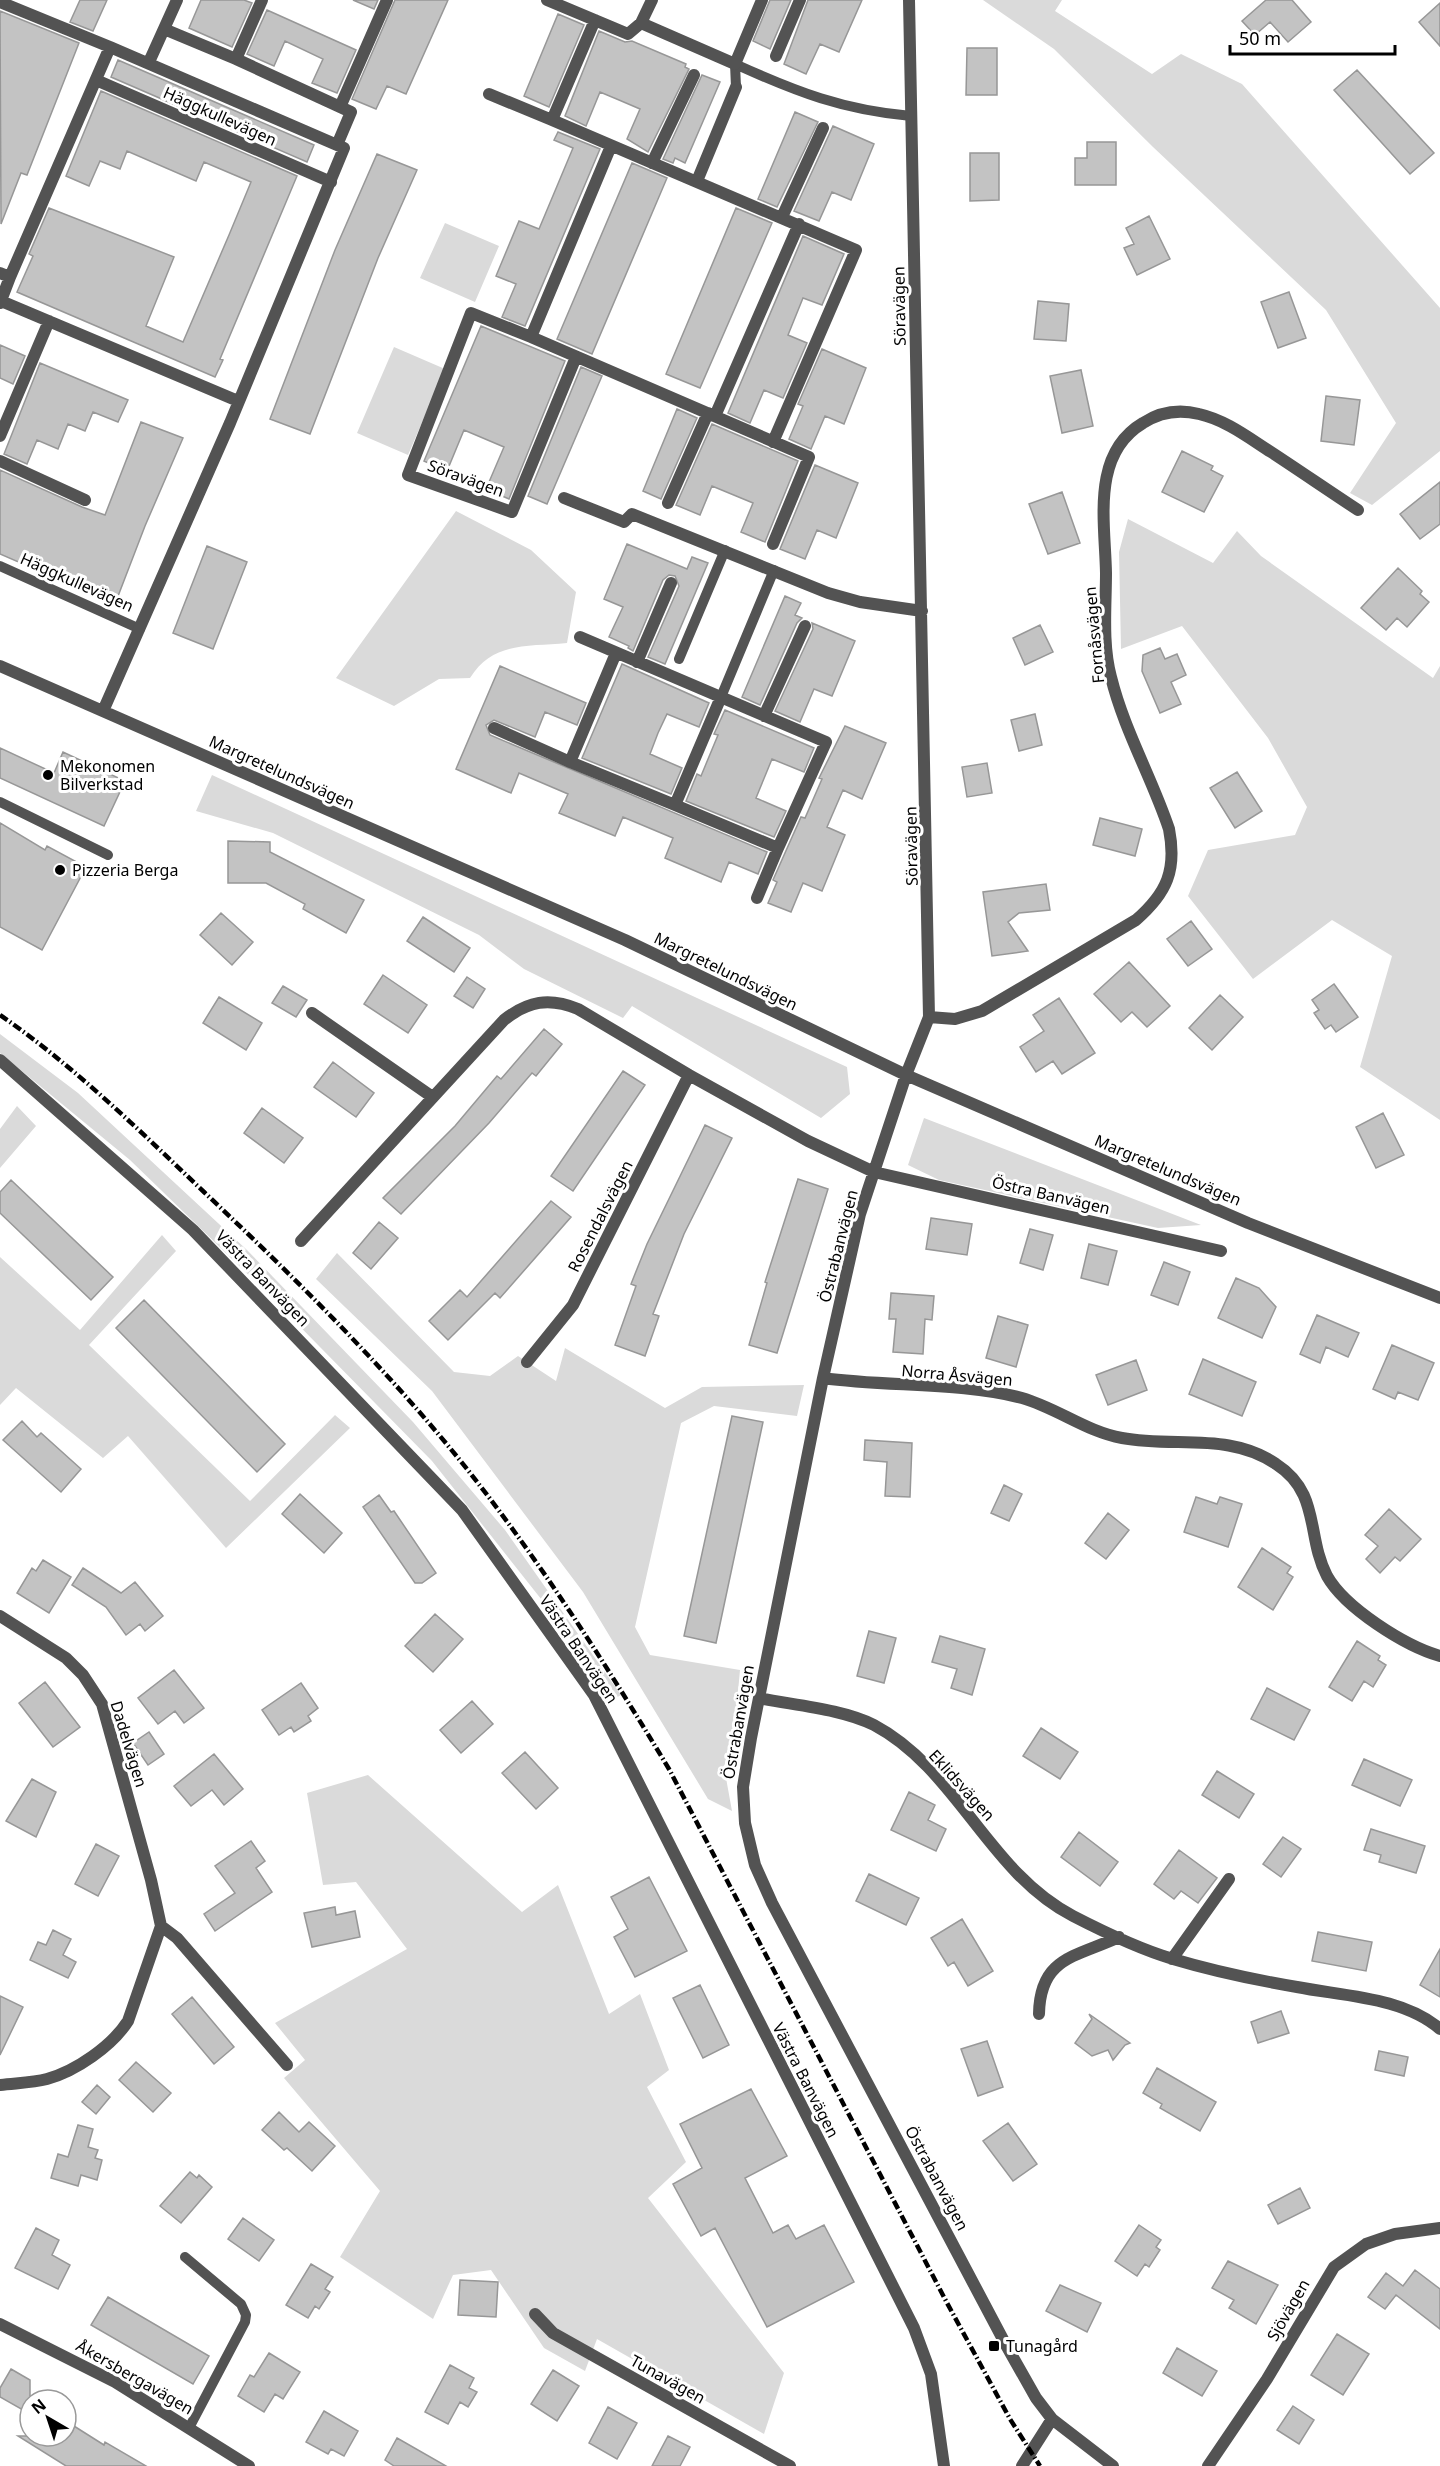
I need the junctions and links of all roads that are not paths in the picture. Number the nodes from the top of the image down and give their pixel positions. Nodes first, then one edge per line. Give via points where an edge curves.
1 (177, 0) edge
2 (262, 0) edge
3 (387, 0) edge
4 (547, 0) edge
5 (652, 0) edge
6 (762, 0) edge
7 (800, 0) edge
8 (909, 0) edge
9 (0, 2) edge
10 (595, 20) junction
11 (641, 23) junction
12 (164, 29) junction
13 (110, 47) junction
14 (776, 56) dead end
15 (236, 59) junction
16 (150, 63) junction
17 (735, 64) junction
18 (694, 75) dead end
19 (96, 80) junction
20 (736, 87) joint
21 (489, 94) dead end
22 (340, 107) junction
23 (911, 116) junction
24 (552, 120) junction
25 (823, 128) dead end
26 (337, 145) junction
27 (611, 146) junction
28 (652, 163) junction
29 (331, 182) junction
30 (697, 182) junction
31 (782, 217) junction
32 (799, 224) junction
33 (5, 275) edge
34 (1, 302) edge
35 (49, 321) junction
36 (531, 338) junction
37 (576, 357) junction
38 (238, 402) junction
39 (712, 415) junction
40 (0, 436) edge
41 (773, 442) junction
42 (0, 461) edge
43 (564, 498) dead end
44 (85, 501) dead end
45 (668, 503) dead end
46 (1358, 510) dead end
47 (773, 544) dead end
48 (725, 550) junction
49 (0, 566) edge
50 (774, 570) junction
51 (671, 583) dead end
52 (922, 611) junction
53 (805, 626) dead end
54 (140, 629) junction
55 (580, 637) dead end
56 (616, 652) junction
57 (679, 659) dead end
58 (637, 662) junction
59 (0, 666) edge
60 (721, 697) junction
61 (104, 711) junction
62 (764, 716) junction
63 (494, 728) dead end
64 (570, 762) junction
65 (0, 801) edge
66 (675, 805) junction
67 (778, 848) junction
68 (108, 855) dead end
69 (757, 898) dead end
70 (312, 1013) dead end
71 (929, 1017) junction
72 (0, 1060) edge
73 (689, 1075) junction
74 (906, 1075) junction
75 (431, 1096) junction
76 (874, 1172) junction
77 (301, 1241) dead end
78 (1221, 1251) dead end
79 (1440, 1298) edge
80 (527, 1362) dead end
81 (823, 1378) junction
82 (0, 1616) edge
83 (1440, 1656) edge
84 (759, 1698) junction
85 (1228, 1879) dead end
86 (161, 1926) junction
87 (1119, 1937) junction
88 (1172, 1959) junction
89 (1039, 2014) dead end
90 (1440, 2029) edge
91 (287, 2065) dead end
92 (0, 2085) edge
93 (1440, 2228) edge
94 (185, 2257) dead end
95 (535, 2314) dead end
96 (0, 2324) edge
97 (1052, 2419) junction
98 (189, 2427) junction
99 (249, 2466) edge
100 (790, 2466) edge
101 (944, 2466) edge
102 (1022, 2466) edge
103 (1113, 2466) edge
104 (1208, 2466) edge

1 - 12 street
2 - 15 street
3 - 22 street
4 - 10 street
5 - 11 street
6 - 17 street
7 - 14 street
8 - 23 street, Söravägen
9 - 13 street, Häggkullevägen
10 - 11 street via 628,34
10 - 24 street
11 - 17 street
12 - 15 street
12 - 16 street
13 - 16 street, Häggkullevägen
13 - 19 street
15 - 22 street
16 - 26 street, Häggkullevägen
17 - 20 lane
17 - 23 lane via 814,98 846,107
18 - 28 street
19 - 29 street, Häggkullevägen
19 - 33 street
20 - 30 street
21 - 24 street
22 - 26 street, Häggkullevägen via 351,112
23 - 52 street, Söravägen
24 - 27 street
25 - 31 street
26 - 29 street, Häggkullevägen via 344,148
27 - 28 street
27 - 36 street
28 - 30 street
29 - 38 street, Häggkullevägen
30 - 31 street
31 - 32 street
32 - 39 street
32 - 41 street via 856,250
33 - 34 street
34 - 35 street
35 - 38 street
35 - 40 street
36 - 37 street, Söravägen
36 - 37 street, Söravägen via 471,314 408,475 512,512
37 - 39 street, Söravägen
38 - 54 street, Häggkullevägen
39 - 41 street, Söravägen
39 - 45 street
41 - 47 street, Söravägen via 809,457
42 - 44 street
43 - 48 street via 624,522 632,514
46 - 71 street, Fornåsvägen via 1242,433 1198,413 1161,414 1137,426 1117,447 1110,458 1105,483 1110,674 1169,830 1172,868 1153,906 1136,920 982,1011 955,1019
48 - 50 street
48 - 57 lane
49 - 54 lane, Häggkullevägen
50 - 52 street via 860,602
50 - 60 lane
51 - 58 street
52 - 71 street, Söravägen
53 - 62 street
54 - 61 street, Häggkullevägen
55 - 56 street
56 - 58 street
56 - 64 street
58 - 60 street
59 - 61 street, Margretelundsvägen
60 - 62 street
60 - 66 street
61 - 74 street, Margretelundsvägen via 625,940
62 - 67 street via 826,742
63 - 64 street
64 - 66 street
65 - 68 lane
66 - 67 street
67 - 69 street
70 - 75 street
71 - 74 street, Söravägen
72 - 101 street, Västra Banvägen via 193,1230 462,1510 594,1695 914,2328 932,2374
73 - 75 street via 578,1009 545,1001 529,1004 504,1020
73 - 76 street via 808,1141
73 - 80 street, Rosendalsvägen via 573,1305
74 - 76 street, Östrabanvägen
74 - 79 street, Margretelundsvägen via 1248,1223
75 - 77 street
76 - 78 street, Östra Banvägen
76 - 81 street, Östrabanvägen via 860,1214
81 - 83 street, Norra Åsvägen via 1020,1398 1123,1438 1229,1443 1252,1451 1277,1464 1305,1494 1328,1576 1347,1599 1393,1633
81 - 84 street, Östrabanvägen
82 - 86 street, Dadelvägen via 66,1658 102,1704
84 - 87 street, Eklidsvägen via 873,1725 940,1780 1024,1880 1071,1915
84 - 97 street, Östrabanvägen via 743,1787 745,1823 755,1865 1006,2345
85 - 88 street
86 - 91 street via 177,1938
86 - 92 street via 128,2021 119,2035 71,2069 48,2079
87 - 88 street, Eklidsvägen
87 - 89 street via 1058,1964 1039,1994
88 - 90 street, Eklidsvägen via 1384,2003
93 - 104 street, Sjövägen via 1395,2234 1366,2244 1334,2267 1267,2379
94 - 98 lane via 241,2304 246,2315
95 - 100 street, Tunavägen via 553,2333
96 - 98 street, Åkersbergavägen via 115,2382
97 - 102 street
97 - 103 street, Östrabanvägen
98 - 99 street, Åkersbergavägen

